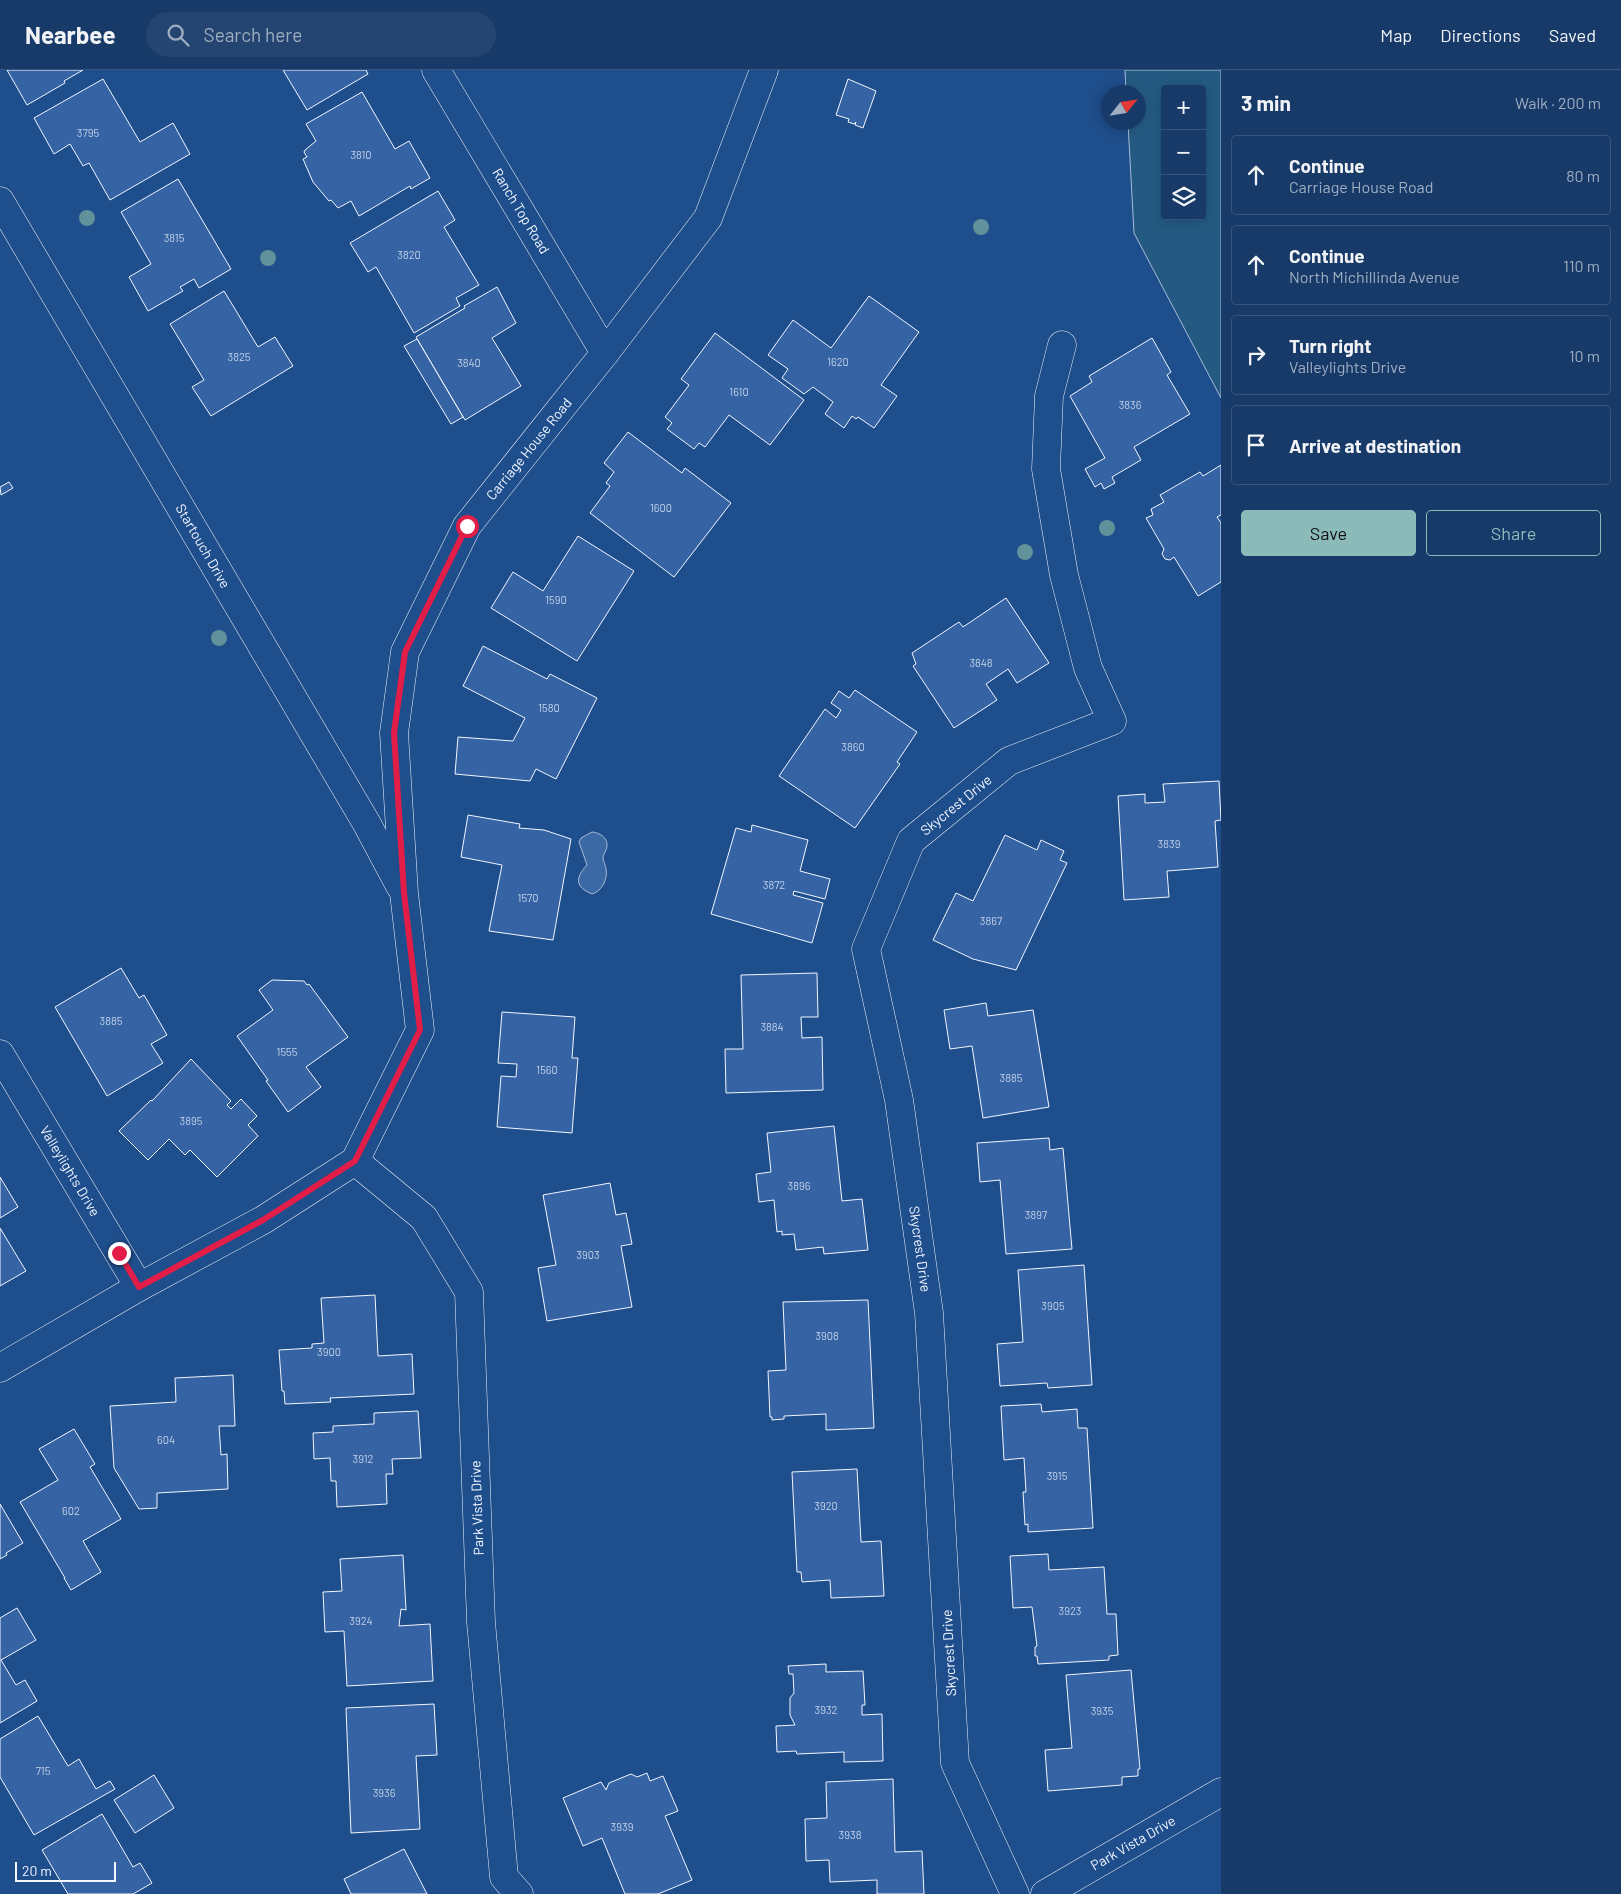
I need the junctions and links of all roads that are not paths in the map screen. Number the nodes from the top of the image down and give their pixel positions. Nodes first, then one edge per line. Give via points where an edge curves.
1 (436, 70) edge
2 (764, 70) edge
3 (0, 200) edge
4 (1062, 345) dead end
5 (605, 353) junction
6 (404, 893) junction
7 (0, 1054) edge
8 (355, 1161) junction
9 (139, 1287) junction
10 (0, 1368) edge
11 (1221, 1792) edge
12 (519, 1894) edge
13 (1016, 1894) edge
14 (1045, 1894) edge

1 - 5 street, Ranch Top Road
2 - 5 street, Carriage House Road via 708,218
3 - 6 street, Startouch Drive via 367,824
4 - 13 street, Skycrest Drive via 1048,396 1046,469 1064,575 1088,668 1112,721 1009,762 911,841 866,949 899,1100 929,1313 955,1763
5 - 6 street, Carriage House Road via 467,526 405,652 394,733
6 - 8 street, Carriage House Road via 420,1030
7 - 9 street, Valleylights Drive
8 - 9 street via 263,1220
8 - 12 street, Park Vista Drive via 424,1218 469,1292 482,1622 504,1876
9 - 10 street
11 - 14 street, Park Vista Drive

